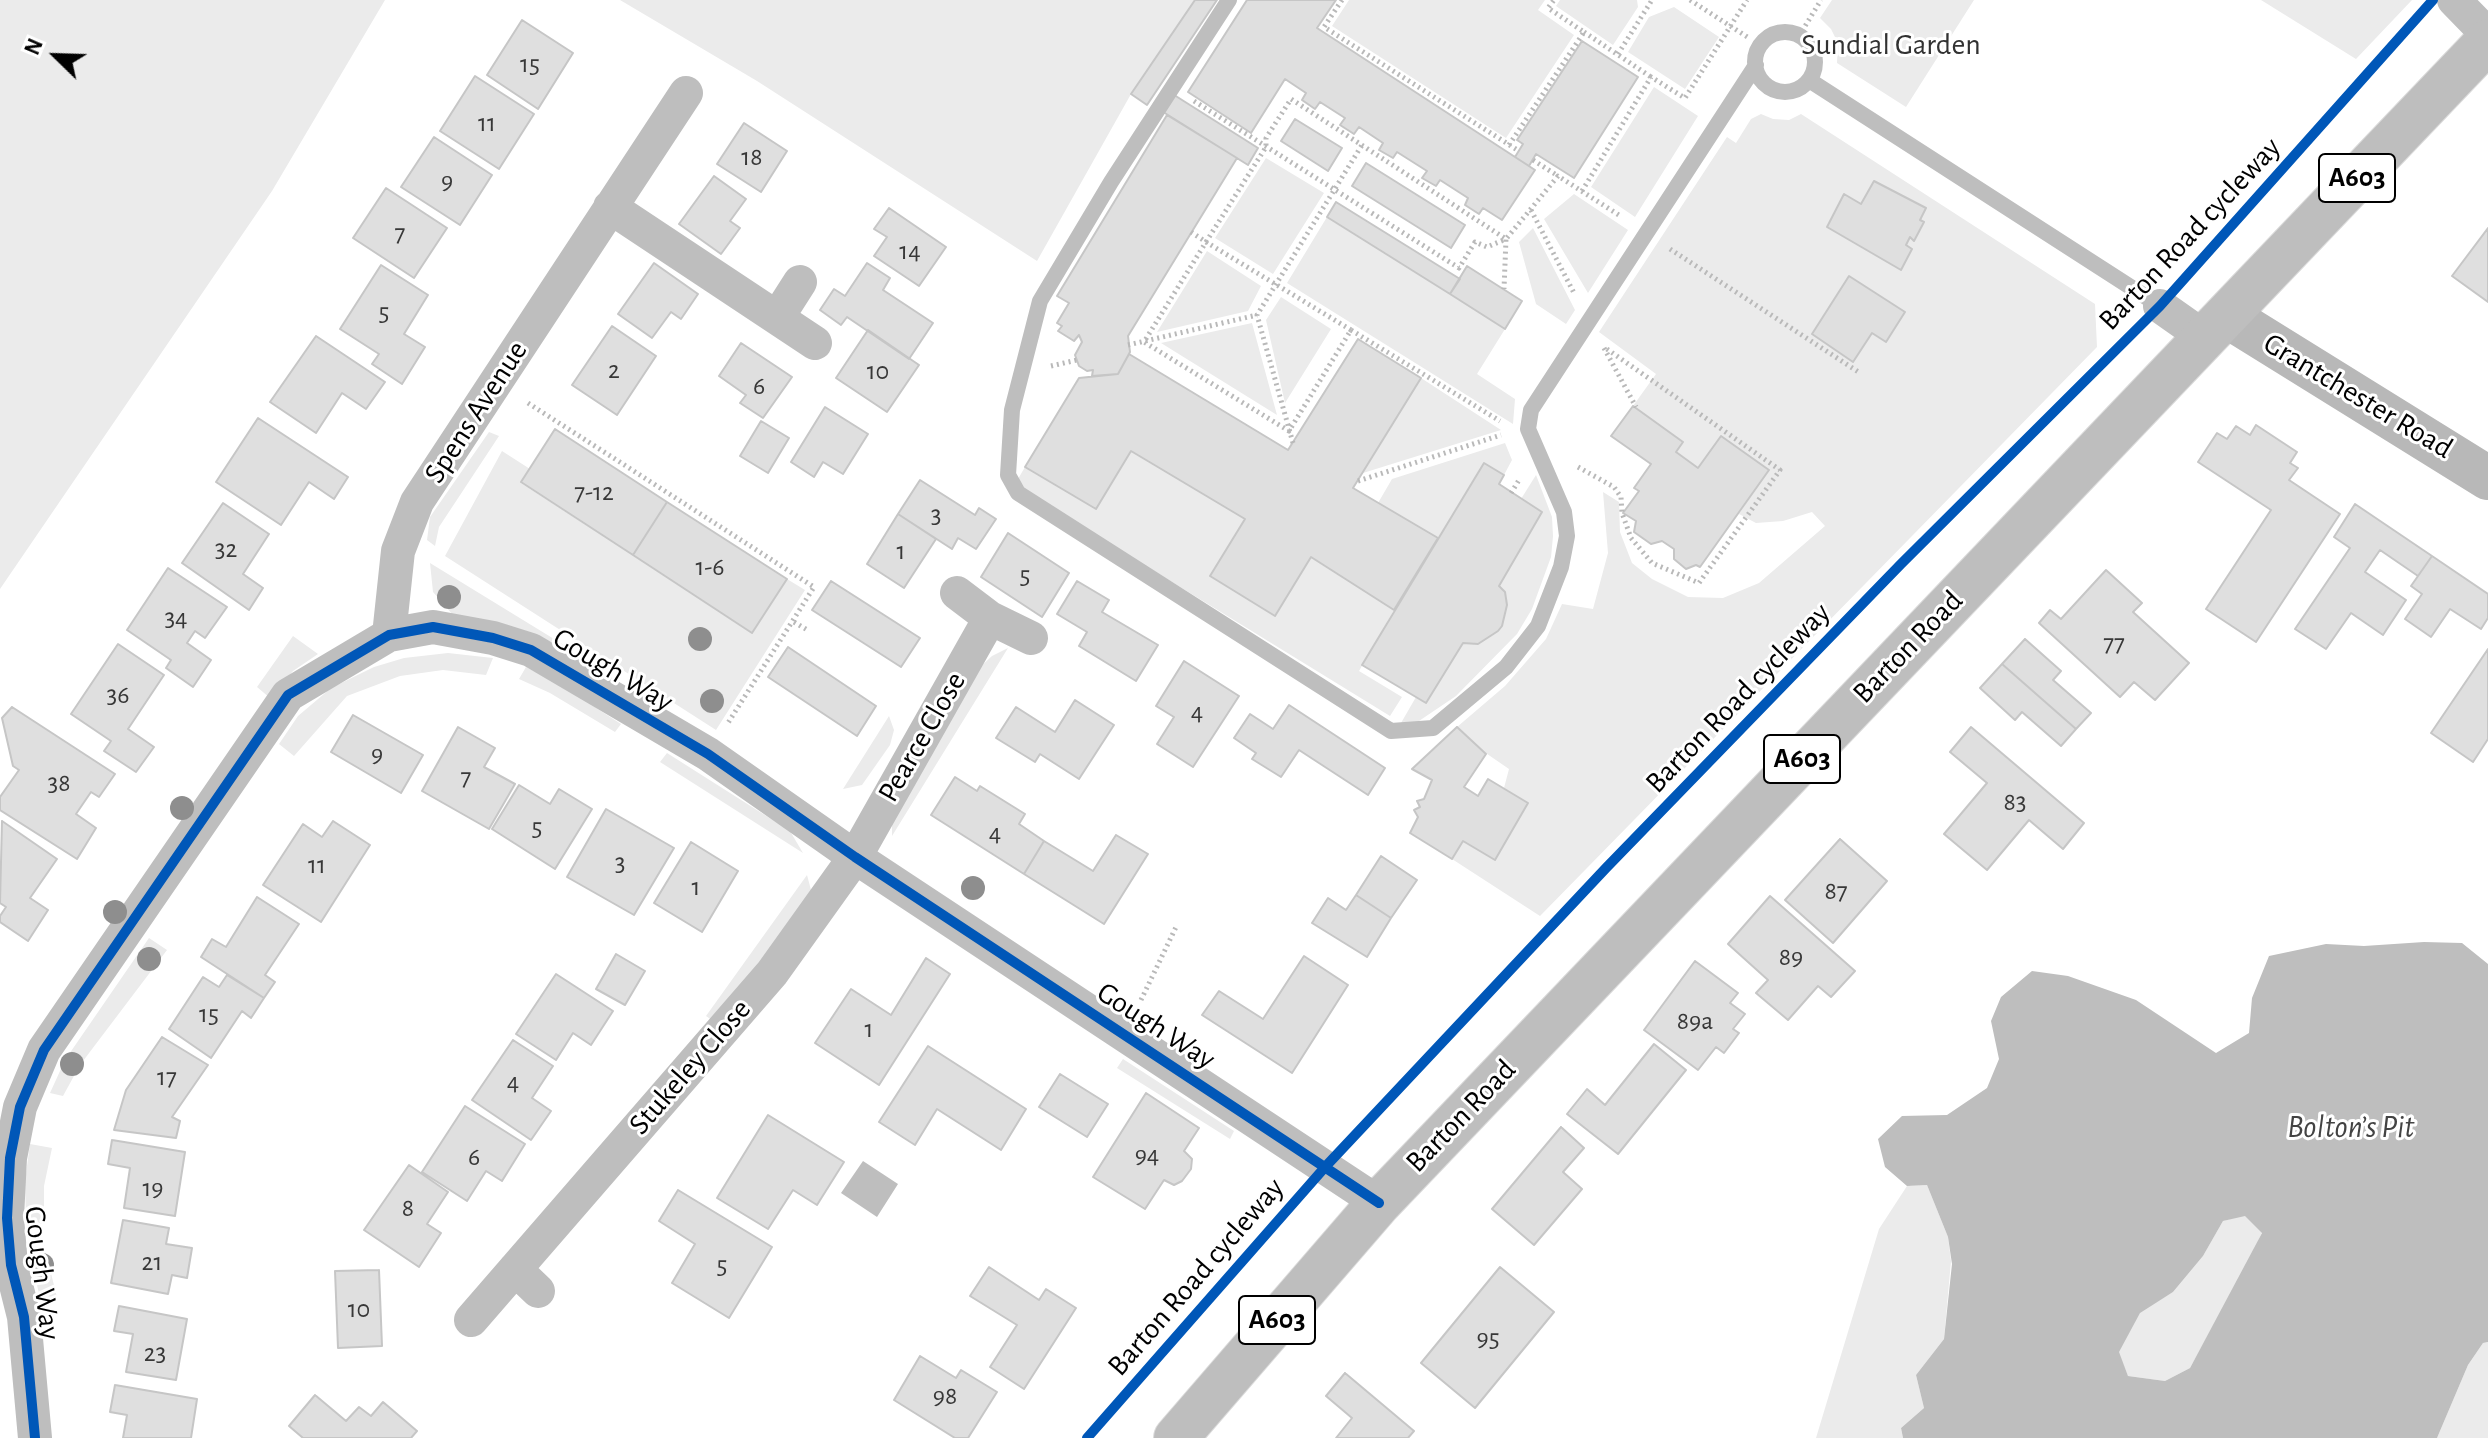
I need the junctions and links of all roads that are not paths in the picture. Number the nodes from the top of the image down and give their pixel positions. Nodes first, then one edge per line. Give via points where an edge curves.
1 (1229, 0) edge
2 (2454, 0) edge
3 (2488, 35) edge
4 (2488, 41) edge
5 (1756, 65) junction
6 (1809, 80) junction
7 (686, 93) dead end
8 (610, 207) junction
9 (800, 282) dead end
10 (2160, 306) joint
11 (777, 318) junction
12 (2215, 326) junction
13 (815, 343) dead end
14 (2488, 478) edge
15 (957, 593) dead end
16 (990, 618) junction
17 (389, 635) junction
18 (1031, 638) dead end
19 (855, 857) junction
20 (1379, 1203) junction
21 (471, 1320) dead end
22 (35, 1438) edge
23 (1176, 1438) edge

1 - 5 lane via 1040,301 1012,410 1008,475 1018,493 1391,731 1433,728 1506,667 1538,626 1567,536 1564,512 1528,429 1531,410
2 - 3 street
4 - 12 main road, Barton Road / A603
5 - 6 lane via 1765,85 1780,92
5 - 6 lane via 1760,45 1770,37 1799,36 1812,48 1815,60
6 - 10 lane
7 - 8 street, Spens Avenue
8 - 11 street
8 - 17 street, Spens Avenue via 417,502 398,551
9 - 11 street
10 - 12 street
11 - 13 street
12 - 14 street, Grantchester Road
12 - 20 main road, Barton Road / A603
15 - 16 street
16 - 18 street
16 - 19 street, Pearce Close
17 - 19 street, Gough Way via 433,627 531,650 708,754
17 - 22 street, Gough Way via 288,695 44,1050 20,1107 7,1218 11,1265 24,1317
19 - 20 street, Gough Way
19 - 21 street, Stukeley Close via 772,973 526,1280
20 - 23 main road, Barton Road / A603

